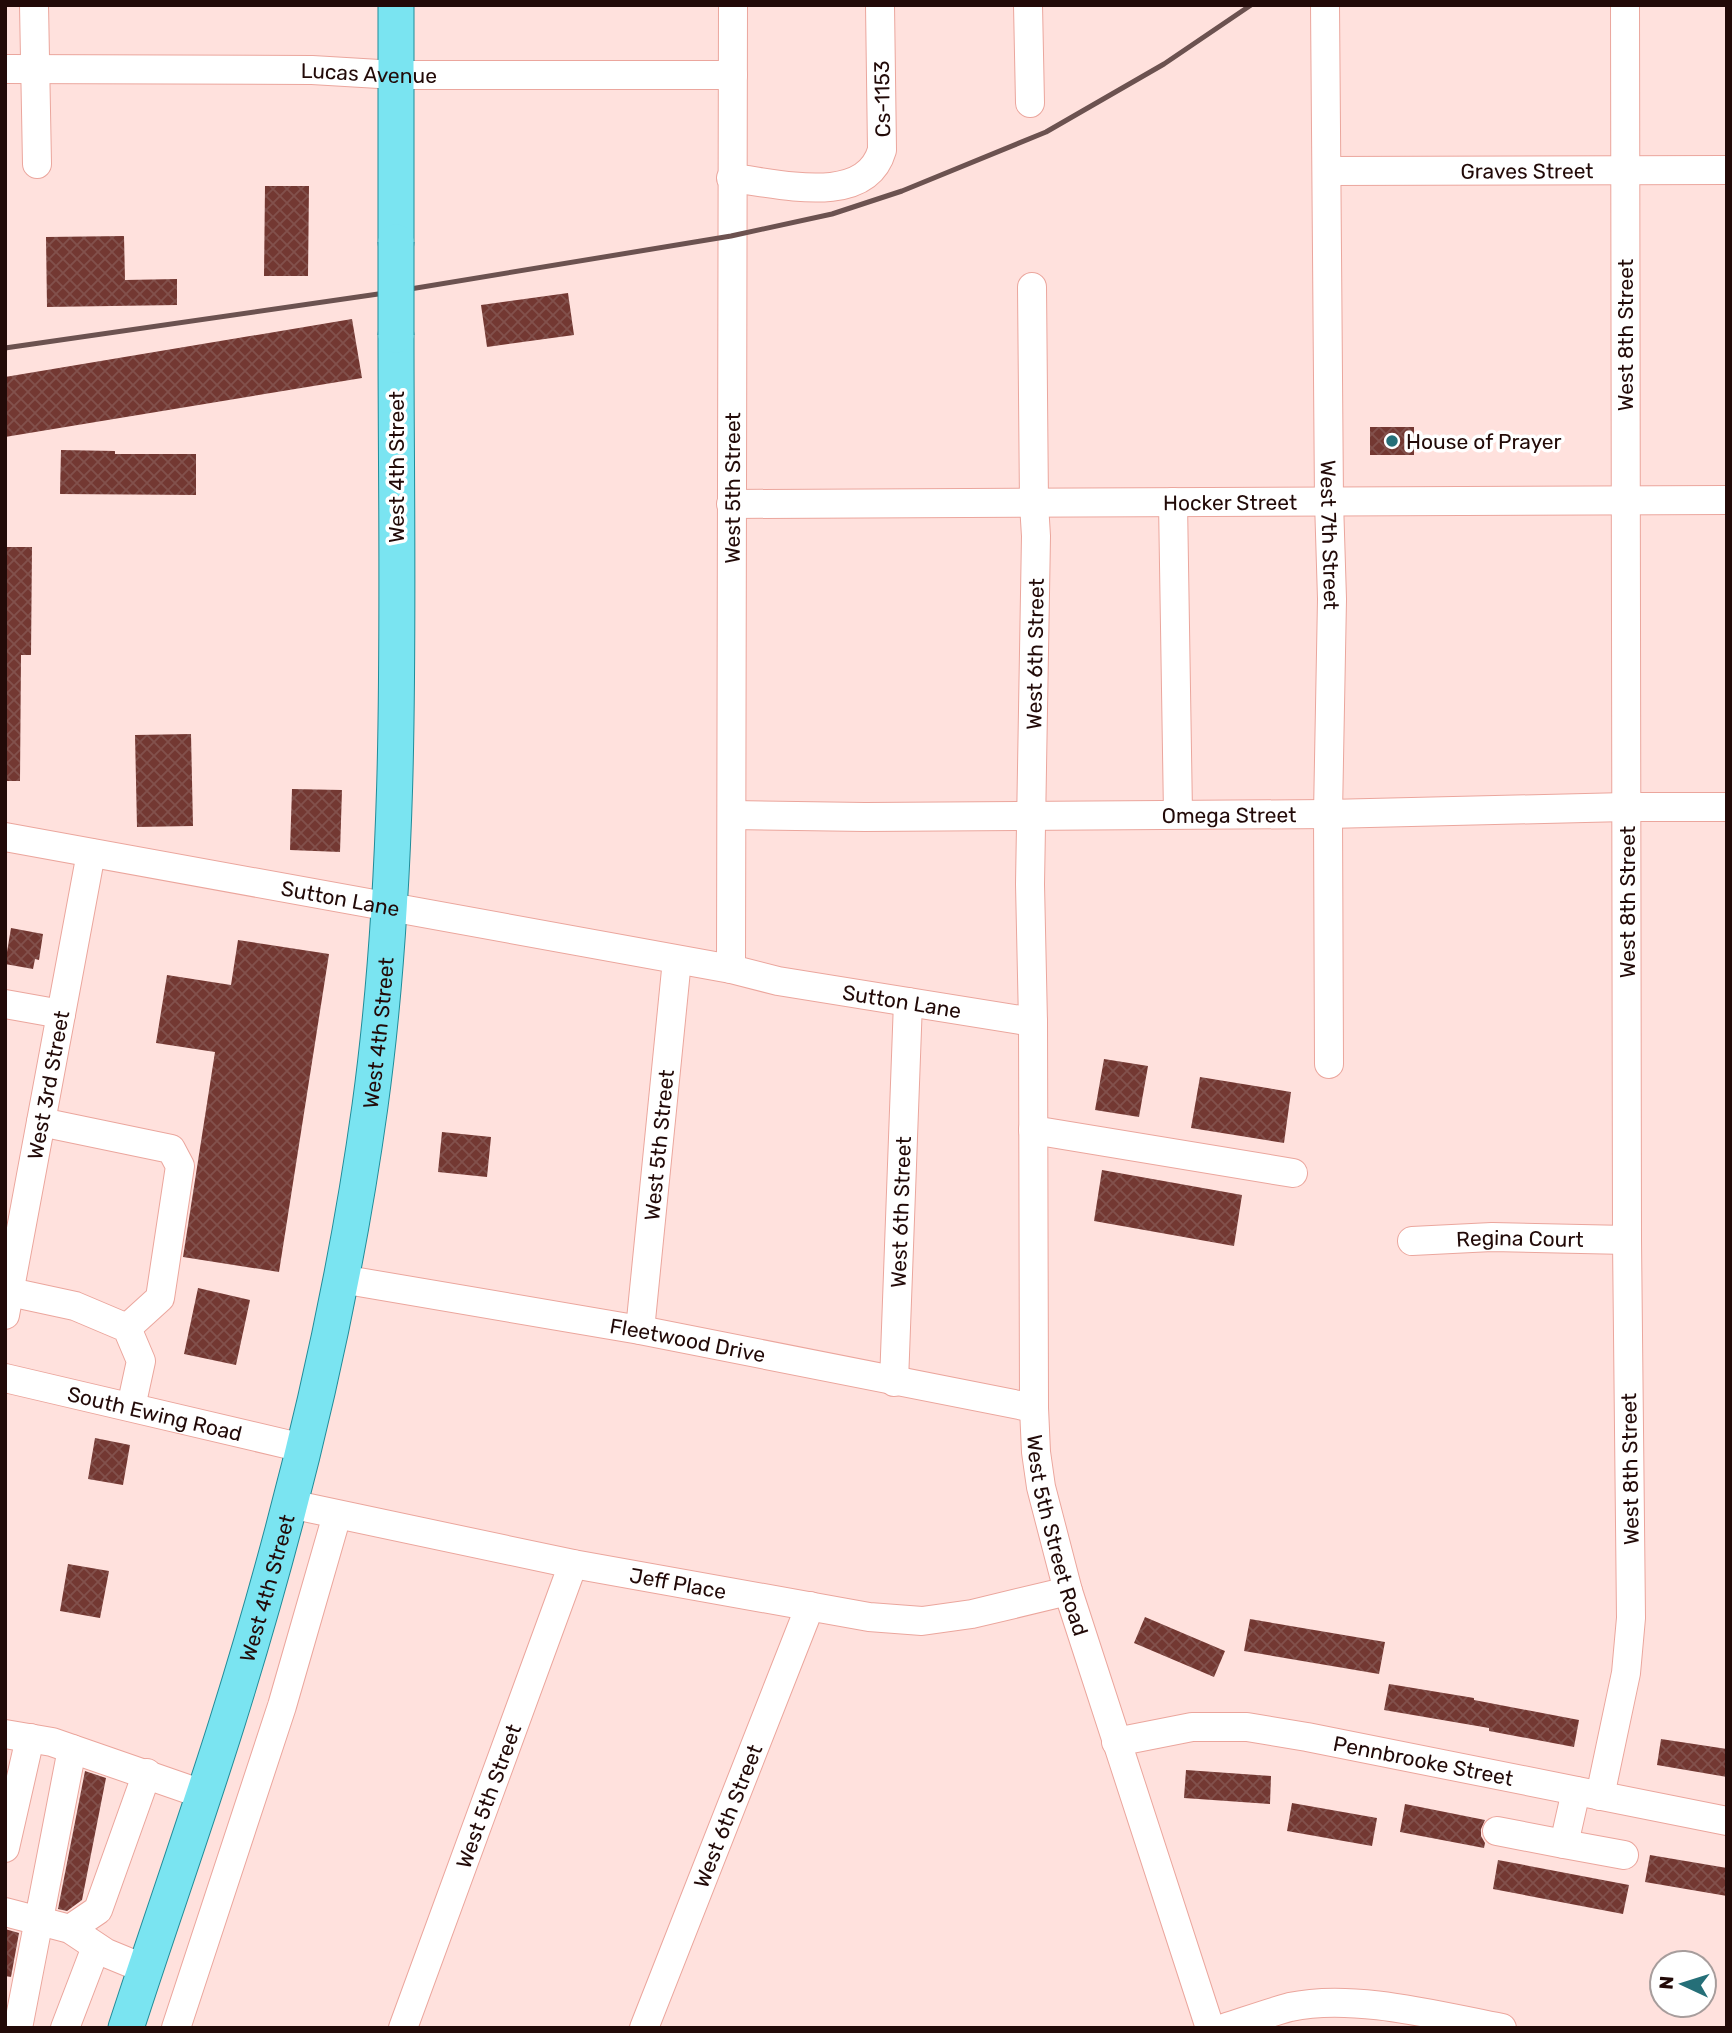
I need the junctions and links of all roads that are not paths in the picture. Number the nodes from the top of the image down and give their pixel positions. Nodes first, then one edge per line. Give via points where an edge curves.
1 (34, 5) edge
2 (396, 5) edge
3 (733, 5) edge
4 (880, 5) edge
5 (1028, 5) edge
6 (1325, 5) edge
7 (1625, 5) edge
8 (5, 69) edge
9 (36, 69) junction
10 (396, 75) junction
11 (733, 75) junction
12 (1030, 103) dead end
13 (37, 164) dead end
14 (1727, 170) edge
15 (1328, 171) junction
16 (1624, 171) junction
17 (731, 178) junction
18 (1032, 287) dead end
19 (1727, 500) edge
20 (1329, 501) junction
21 (1625, 501) junction
22 (1173, 502) junction
23 (731, 504) junction
24 (1034, 505) junction
25 (1626, 807) junction
26 (1727, 807) edge
27 (1033, 814) junction
28 (1178, 814) junction
29 (1328, 814) junction
30 (732, 815) junction
31 (5, 837) edge
32 (91, 853) junction
33 (389, 908) junction
34 (677, 960) junction
35 (731, 970) junction
36 (908, 1002) junction
37 (5, 1004) edge
38 (61, 1014) junction
39 (1033, 1021) junction
40 (1329, 1063) dead end
41 (41, 1122) junction
42 (1033, 1130) junction
43 (1293, 1173) dead end
44 (1627, 1240) junction
45 (1412, 1241) dead end
46 (341, 1279) junction
47 (8, 1291) edge
48 (127, 1328) junction
49 (640, 1331) junction
50 (5, 1378) edge
51 (894, 1382) junction
52 (131, 1407) junction
53 (1034, 1408) junction
54 (303, 1448) junction
55 (290, 1504) junction
56 (337, 1515) junction
57 (573, 1564) junction
58 (1068, 1591) junction
59 (810, 1606) junction
60 (18, 1736) edge
61 (1116, 1742) junction
62 (72, 1749) junction
63 (146, 1773) junction
64 (1588, 1793) junction
65 (202, 1794) junction
66 (1727, 1821) edge
67 (1497, 1831) dead end
68 (1564, 1844) junction
69 (5, 1848) edge
70 (1624, 1854) dead end
71 (5, 1912) edge
72 (38, 1920) junction
73 (69, 1929) junction
74 (96, 1947) junction
75 (145, 1969) junction
76 (18, 2028) edge
77 (65, 2028) edge
78 (126, 2028) edge
79 (176, 2028) edge
80 (403, 2028) edge
81 (644, 2028) edge
82 (1210, 2028) edge
83 (1224, 2028) edge
84 (1502, 2028) edge

1 - 9 street
2 - 10 main road, West 4th Street
3 - 11 street, West 5th Street
4 - 17 street, Cs-1153 via 882,150 874,169 858,180 827,188
5 - 12 street
6 - 15 street, West 7th Street
7 - 16 street, West 8th Street
8 - 9 street, Lucas Avenue
9 - 10 street, Lucas Avenue via 312,70
9 - 13 street
10 - 11 street, Lucas Avenue
10 - 33 main road, West 4th Street, bridge via 396,664
11 - 17 street, West 5th Street
14 - 16 street, Graves Street
15 - 16 street, Graves Street
15 - 20 street, West 7th Street
16 - 21 street, West 8th Street
17 - 23 street, West 5th Street
18 - 24 street, West 6th Street
19 - 21 street, Hocker Street
20 - 21 street, Hocker Street
20 - 22 street, Hocker Street
20 - 29 street, West 7th Street
21 - 25 street, West 8th Street
22 - 24 street, Hocker Street
22 - 28 street
23 - 24 street, Hocker Street
23 - 30 street, West 5th Street
24 - 27 street, West 6th Street
25 - 26 street, Omega Street
25 - 29 street, Omega Street
25 - 44 street, West 8th Street
27 - 28 street, Omega Street
27 - 30 street, Omega Street
27 - 39 street, West 6th Street
28 - 29 street, Omega Street
29 - 40 street, West 7th Street
30 - 35 street, West 5th Street
31 - 32 street, Sutton Lane
32 - 33 street, Sutton Lane
32 - 38 street, West 3rd Street
33 - 34 street, Sutton Lane
33 - 46 main road, West 4th Street via 370,1106
34 - 35 street, Sutton Lane
34 - 49 street, West 5th Street
35 - 36 street, Sutton Lane
36 - 39 street, Sutton Lane
36 - 51 street, West 6th Street
37 - 38 street
38 - 41 street, West 3rd Street
39 - 42 street, West 5th Street Road
41 - 47 street, West 3rd Street
41 - 48 street via 171,1149 180,1166 160,1298
42 - 43 street
42 - 53 street, West 5th Street Road
44 - 45 street, Regina Court via 1492,1237
44 - 64 street, West 8th Street via 1631,1618 1626,1674
46 - 49 street, Fleetwood Drive
46 - 54 main road, West 4th Street
47 - 48 street via 75,1306
48 - 52 street via 142,1361
49 - 51 street, Fleetwood Drive
50 - 52 street, South Ewing Road
51 - 53 street, Fleetwood Drive
52 - 54 street, South Ewing Road
53 - 58 street, West 5th Street Road via 1041,1487
54 - 55 main road, West 4th Street
55 - 56 street, Jeff Place
55 - 65 main road, West 4th Street
56 - 57 street, Jeff Place
56 - 79 street via 282,1706
57 - 59 street, Jeff Place
57 - 80 street, West 5th Street
58 - 59 street, Jeff Place via 922,1621
58 - 61 street, West 5th Street Road
59 - 81 street, West 6th Street
60 - 62 street
60 - 69 street
61 - 64 street, Pennbrooke Street via 1192,1727 1247,1727
61 - 82 street, West 5th Street Road
62 - 63 street
62 - 72 street
63 - 65 street
63 - 73 street via 98,1910
64 - 66 street, Pennbrooke Street
64 - 68 street, West 8th Street
65 - 75 main road, West 4th Street
67 - 68 street
68 - 70 street
71 - 72 street
72 - 73 street
72 - 76 street
73 - 74 street
74 - 75 street
74 - 77 street
75 - 78 main road, West 4th Street
83 - 84 street via 1292,2007 1347,2003

